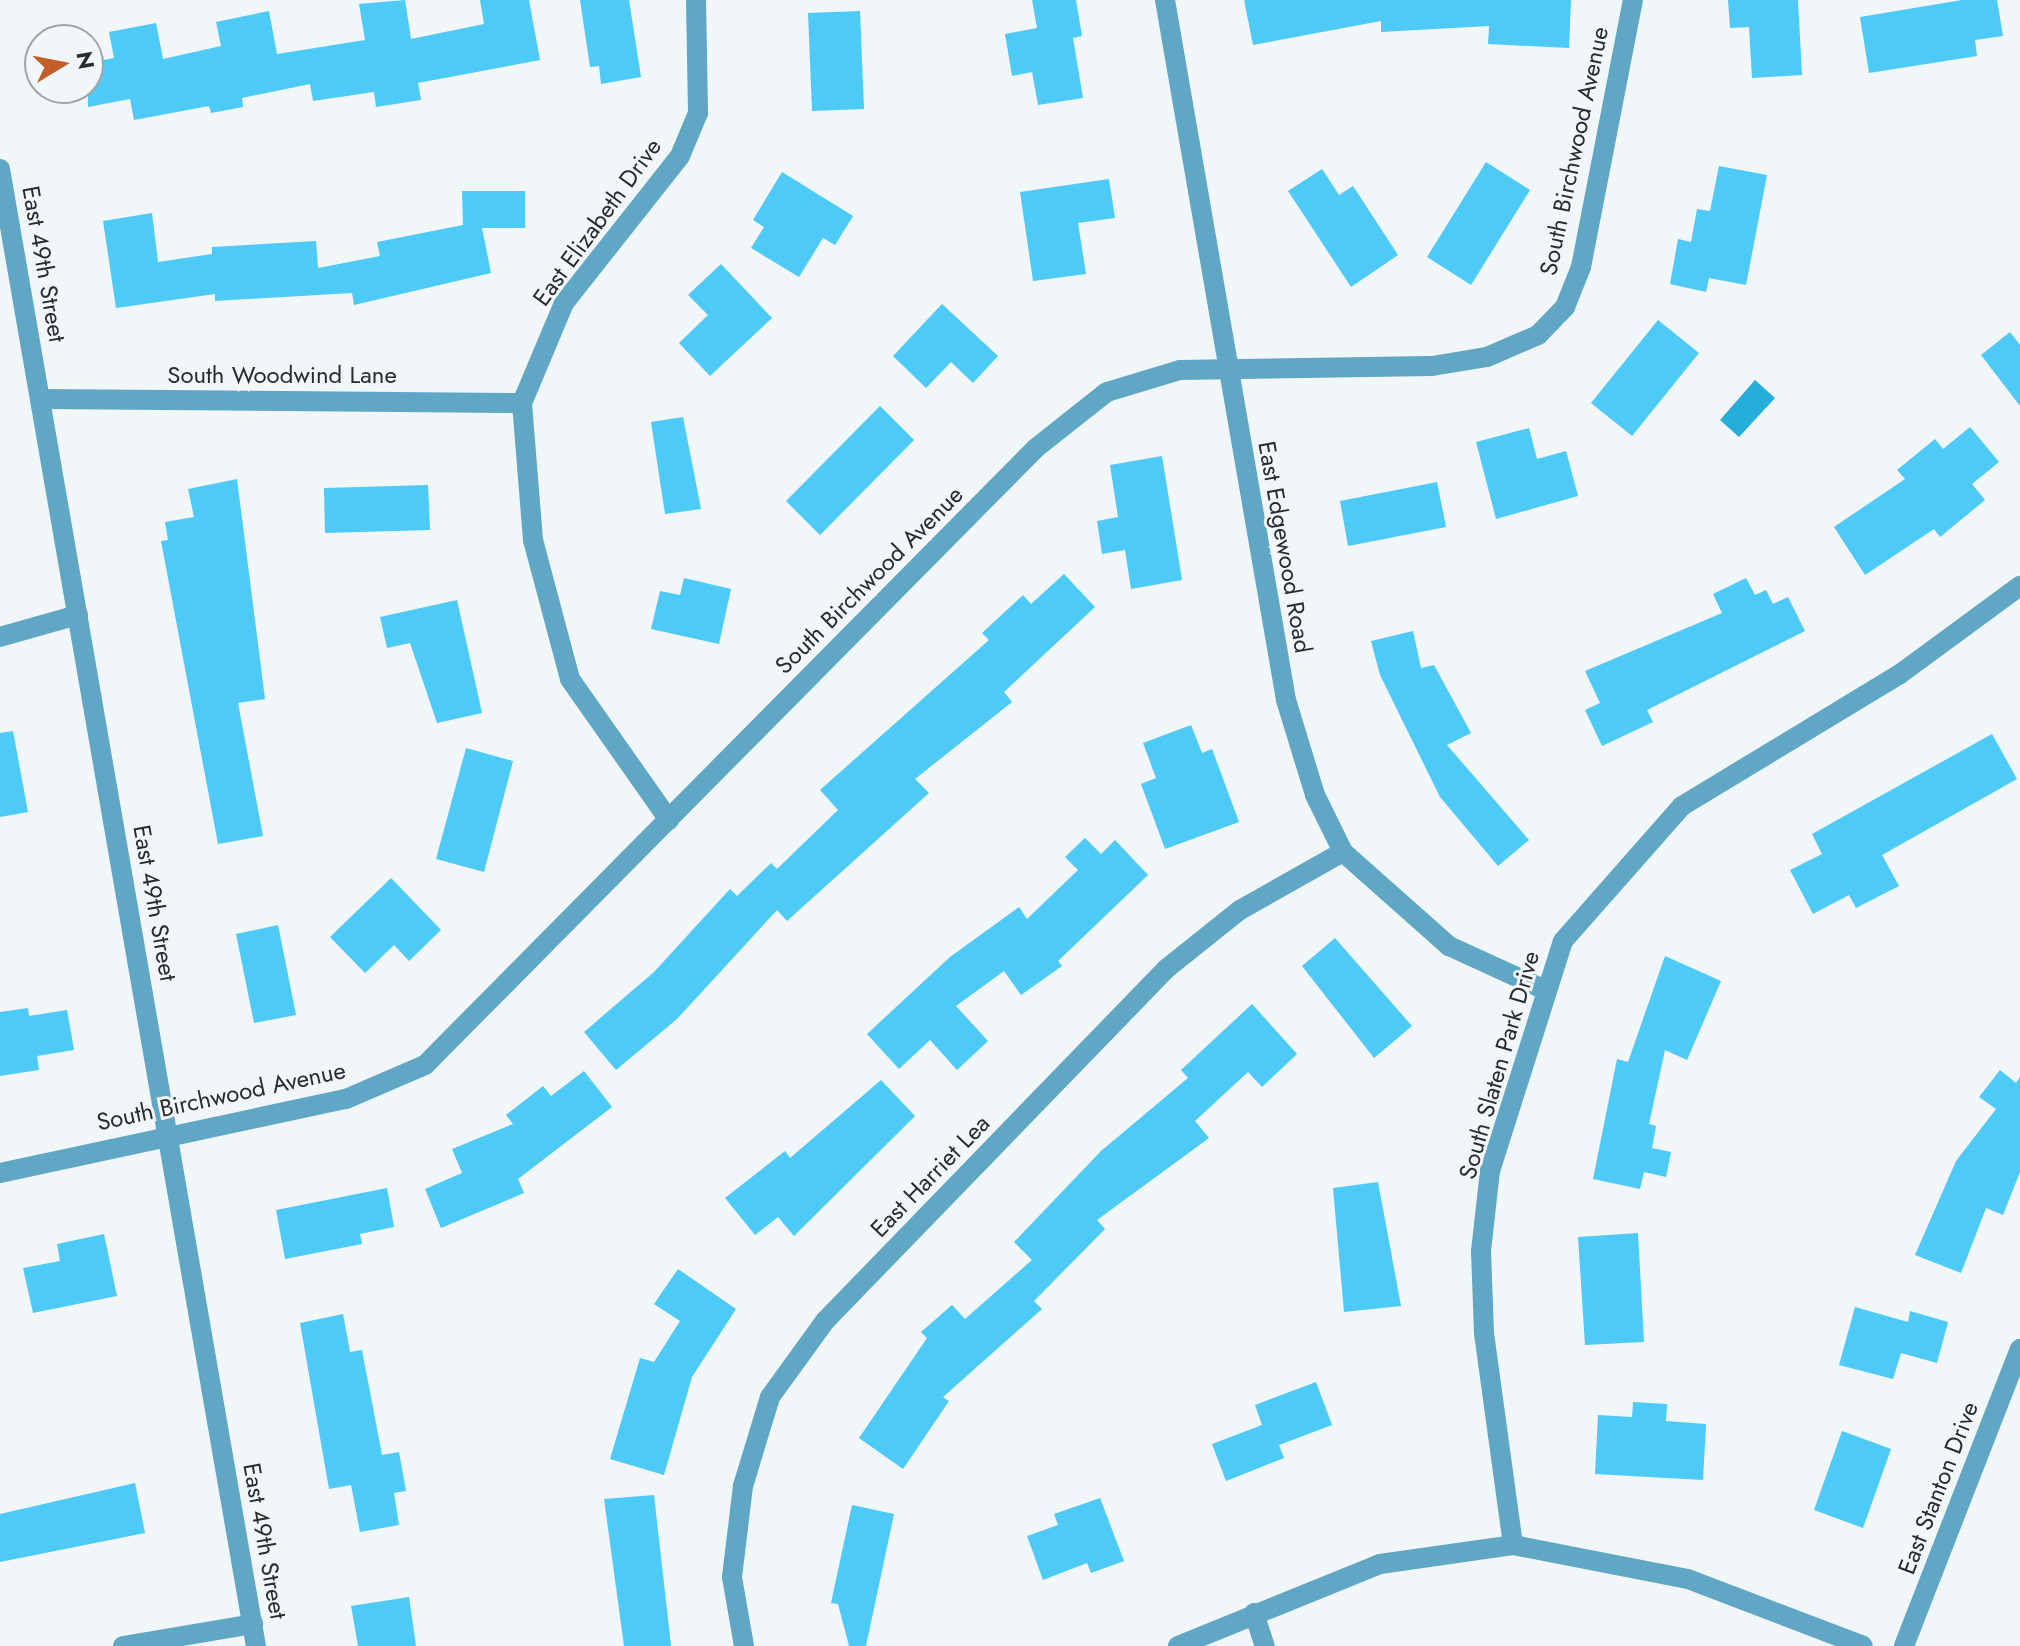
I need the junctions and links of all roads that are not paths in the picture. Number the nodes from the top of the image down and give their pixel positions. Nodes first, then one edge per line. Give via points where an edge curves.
1 (696, 0) edge
2 (1165, 0) edge
3 (1633, 0) edge
4 (0, 169) edge
5 (2, 190) edge
6 (1226, 366) junction
7 (42, 399) junction
8 (522, 403) junction
9 (2020, 586) edge
10 (78, 615) junction
11 (0, 637) edge
12 (669, 820) junction
13 (1343, 852) junction
14 (1543, 989) junction
15 (169, 1134) junction
16 (0, 1173) edge
17 (2020, 1349) edge
18 (1513, 1545) junction
19 (1254, 1613) junction
20 (253, 1624) junction
21 (123, 1646) edge
22 (256, 1646) edge
23 (744, 1646) edge
24 (1178, 1646) edge
25 (1265, 1646) edge
26 (1863, 1646) edge
27 (1904, 1646) edge

1 - 8 street, East Elizabeth Drive via 698,113 680,156 564,303
2 - 6 street, East Edgewood Road
3 - 6 street, South Birchwood Avenue via 1581,267 1565,307 1538,335 1487,357 1432,366
4 - 5 street, East 49th Street
5 - 7 street, East 49th Street
6 - 12 street, South Birchwood Avenue via 1138,378 1071,416
6 - 13 street, East Edgewood Road via 1286,700 1315,795
7 - 8 street, South Woodwind Lane
7 - 10 street, East 49th Street
8 - 12 street, East Elizabeth Drive via 533,540 570,679
9 - 14 street, South Slaten Park Drive via 1900,674 1682,806 1563,941
10 - 11 street
10 - 15 street, East 49th Street
12 - 15 street, South Birchwood Avenue via 425,1065 346,1099
13 - 14 street, East Edgewood Road via 1449,946
13 - 23 street, East Harriet Lea via 1240,910 1166,969 825,1321 770,1397 743,1486 732,1577
14 - 18 street, South Slaten Park Drive via 1490,1171 1481,1251 1484,1333
15 - 16 street, South Birchwood Avenue
15 - 20 street, East 49th Street
17 - 27 street, East Stanton Drive
18 - 19 street via 1380,1564
18 - 26 street via 1688,1579
19 - 24 street
19 - 25 street
20 - 21 street
20 - 22 street, East 49th Street

